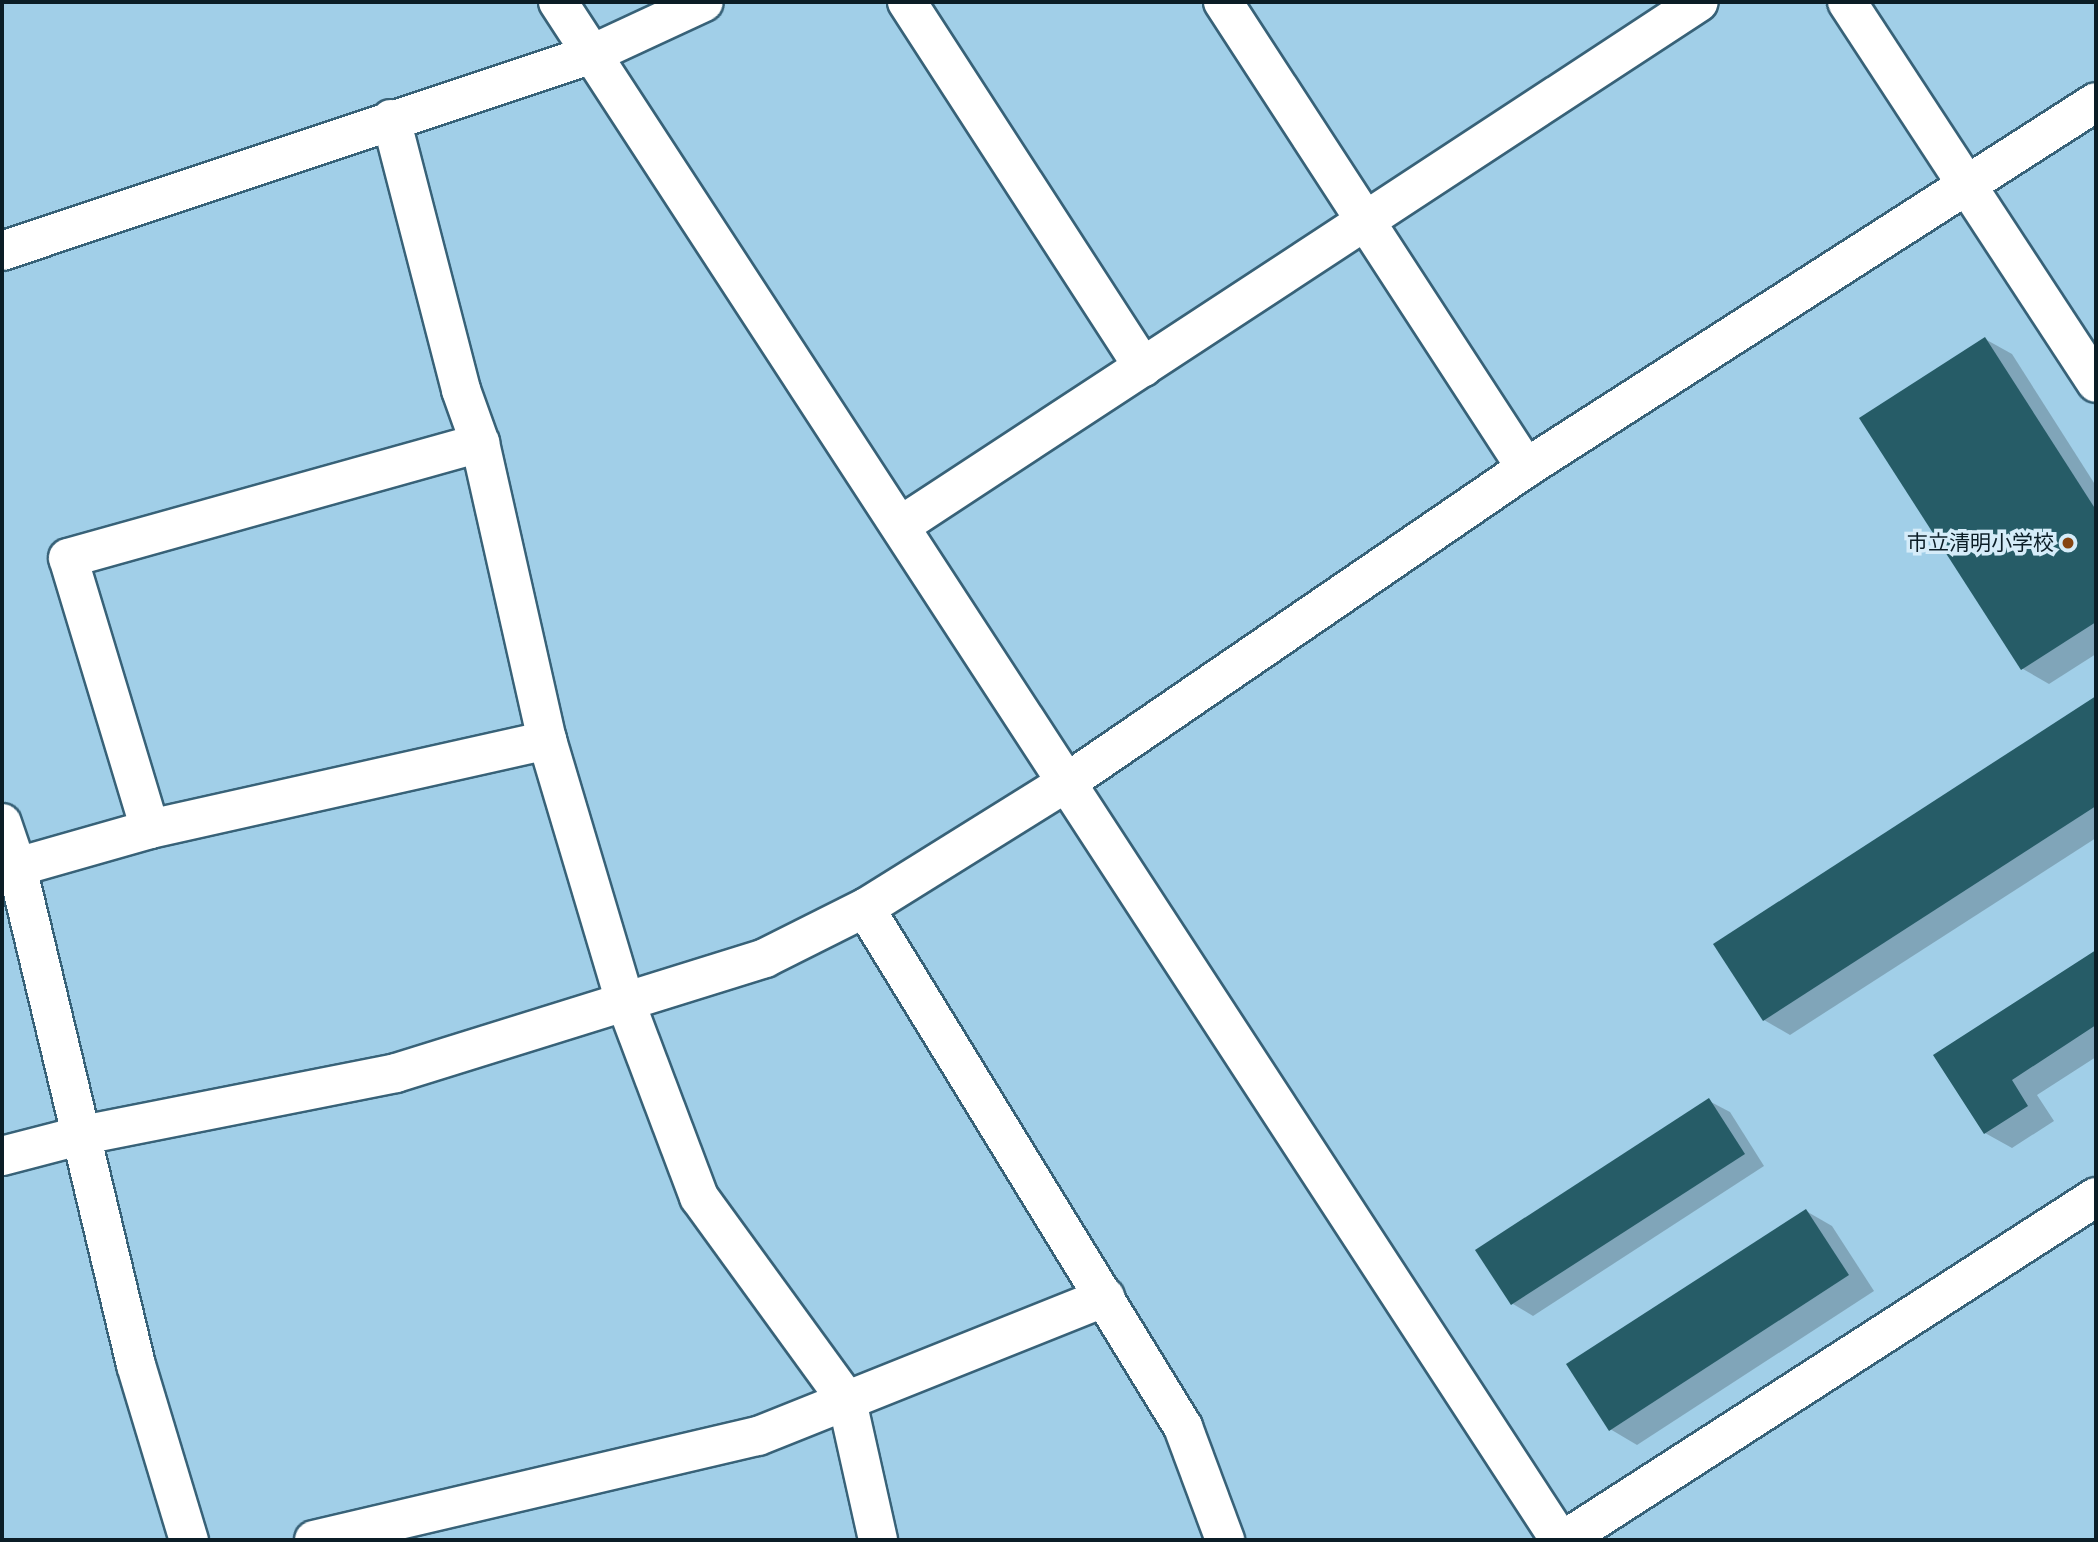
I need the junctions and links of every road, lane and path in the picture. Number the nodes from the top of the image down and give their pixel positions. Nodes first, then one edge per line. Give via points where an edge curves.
1 (558, 2) edge
2 (704, 2) edge
3 (907, 2) edge
4 (1223, 2) edge
5 (1699, 2) edge
6 (1847, 2) edge
7 (592, 54) junction
8 (2096, 102) edge
9 (391, 119) junction
10 (1966, 185) junction
11 (1366, 221) junction
12 (2, 251) edge
13 (1143, 367) junction
14 (2096, 383) edge
15 (480, 443) junction
16 (1526, 468) junction
17 (900, 526) junction
18 (547, 740) junction
19 (1066, 783) junction
20 (2, 823) edge
21 (149, 829) junction
22 (17, 867) junction
23 (865, 908) junction
24 (625, 1001) junction
25 (83, 1135) junction
26 (2, 1156) edge
27 (2096, 1197) edge
28 (1105, 1297) junction
29 (847, 1401) junction
30 (190, 1540) edge
31 (314, 1540) edge
32 (878, 1540) edge
33 (1225, 1540) edge
34 (1562, 1540) edge

1 - 7 street
2 - 7 street
3 - 13 street
4 - 11 street
5 - 11 street
6 - 10 street
7 - 9 street
7 - 17 street
8 - 10 street
9 - 12 street
9 - 15 street via 461,390
10 - 14 street
10 - 16 street
11 - 13 street
11 - 16 street
13 - 17 street
15 - 18 street
15 - 21 street via 68,558
16 - 19 street
17 - 19 street
18 - 21 street
18 - 24 street
19 - 23 street
19 - 34 street
20 - 22 street
21 - 22 street
22 - 25 street
23 - 24 street via 765,958
23 - 28 street
24 - 25 street via 396,1073
24 - 29 street via 699,1197
25 - 26 street
25 - 30 street via 136,1365
27 - 34 street
28 - 29 street
28 - 33 street via 1183,1427
29 - 31 street via 758,1436
29 - 32 street

